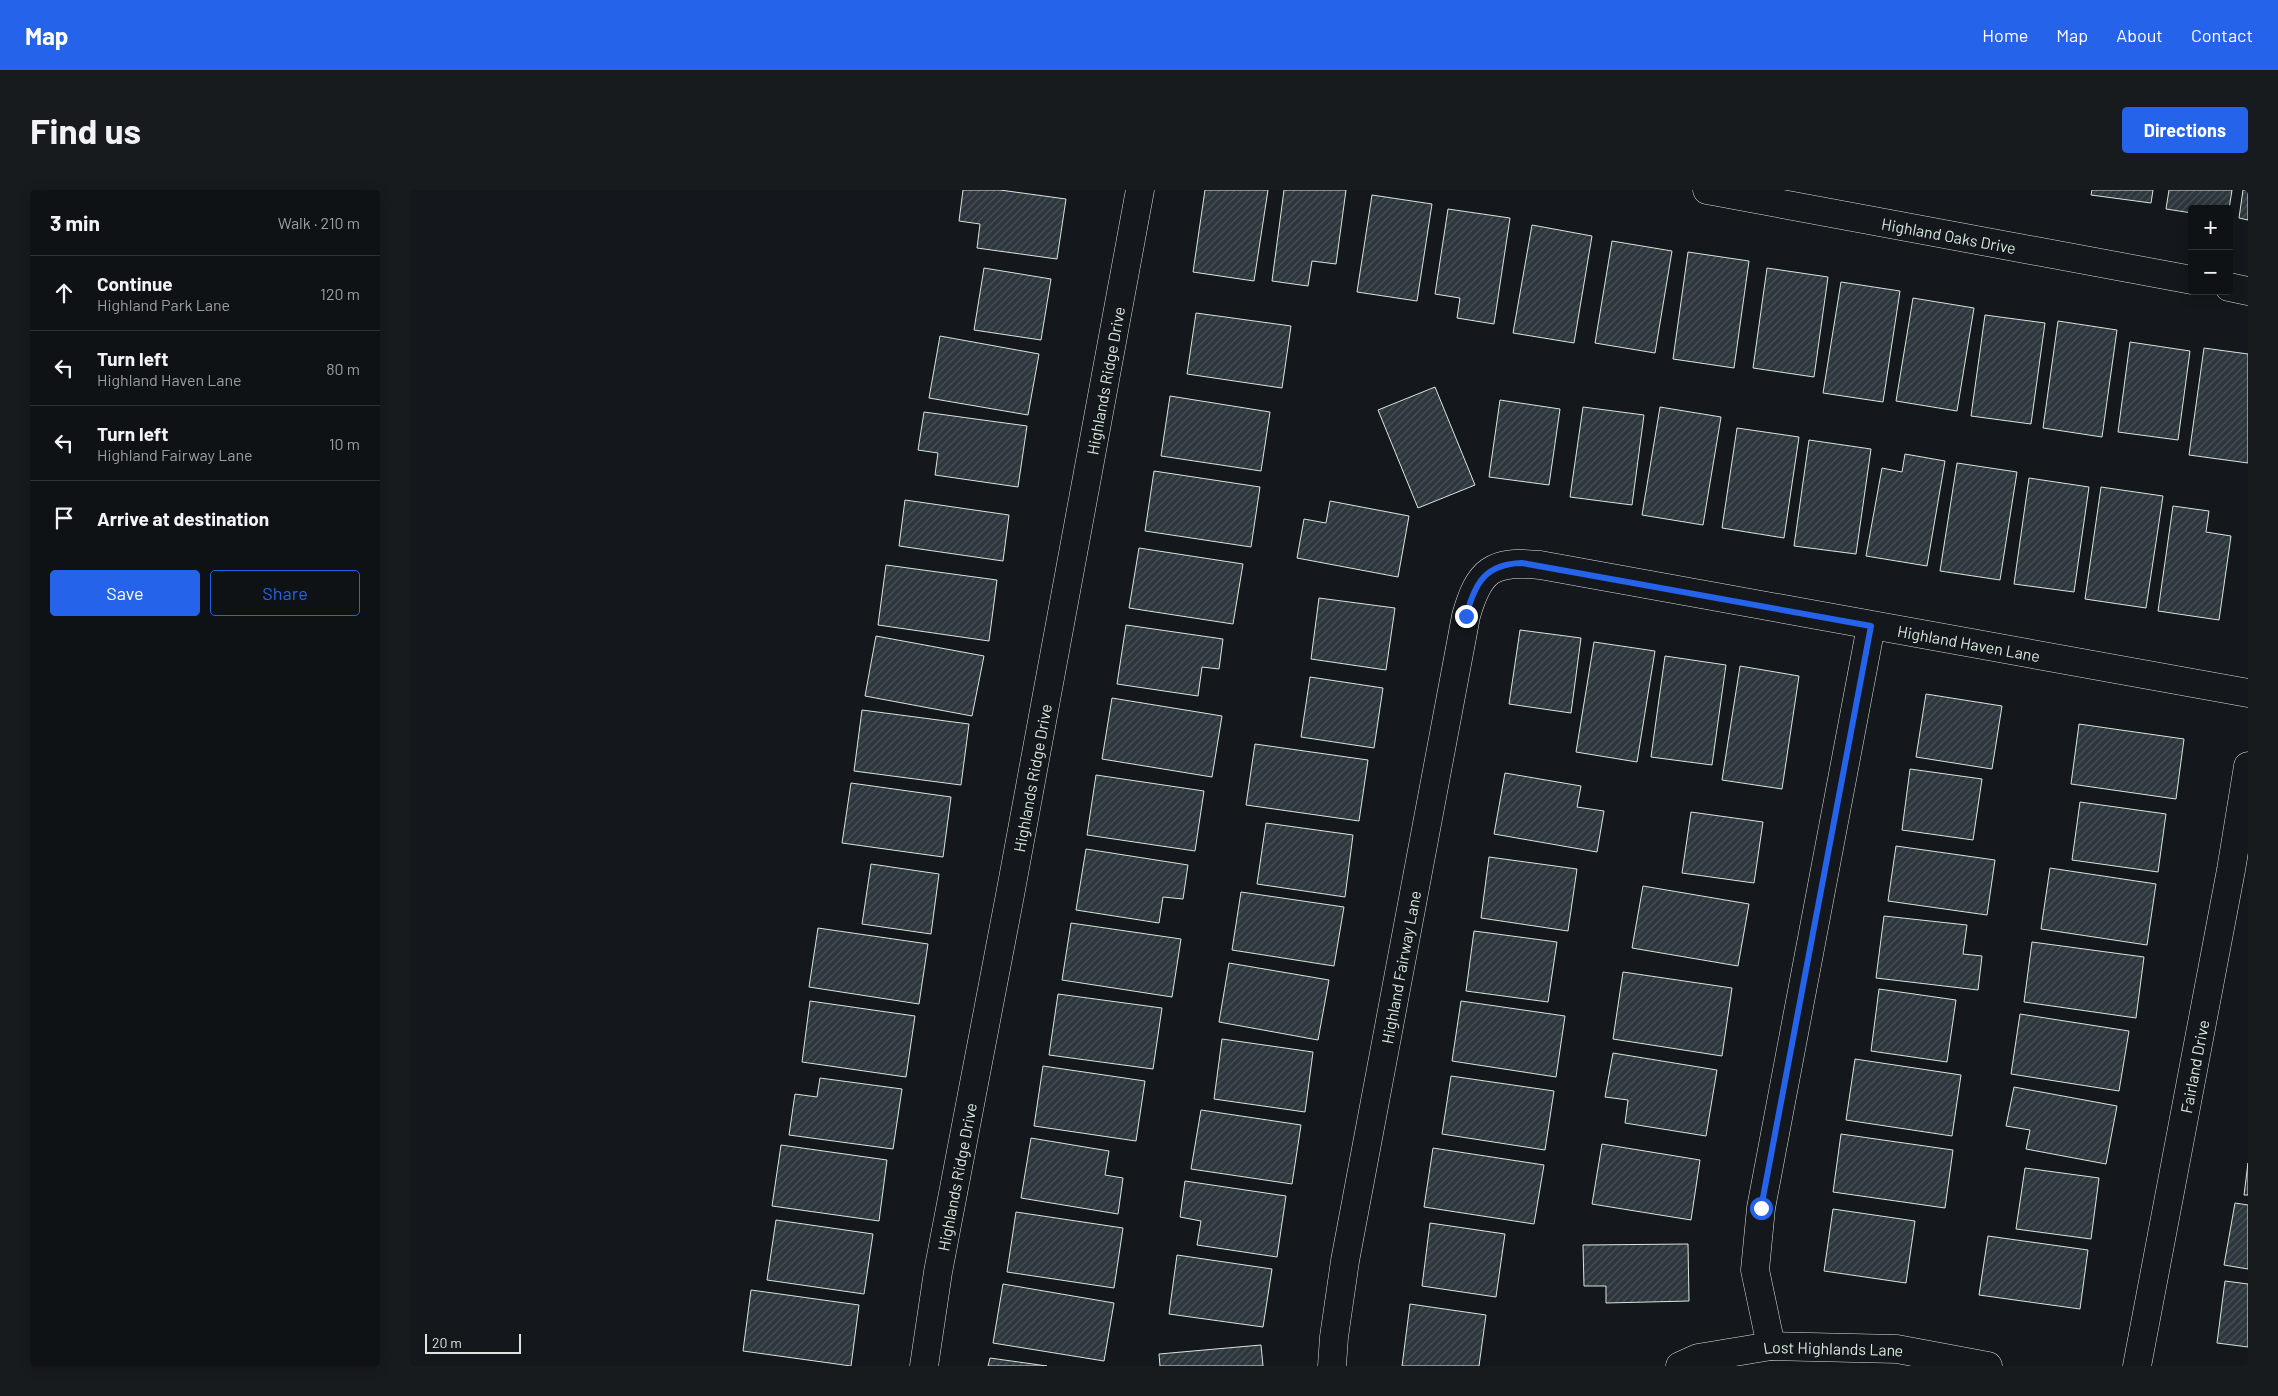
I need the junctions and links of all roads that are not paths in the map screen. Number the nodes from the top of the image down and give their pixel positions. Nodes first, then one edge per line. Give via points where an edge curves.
1 (1140, 190) edge
2 (1707, 190) edge
3 (2188, 279) edge
4 (2233, 288) edge
5 (2248, 290) edge
6 (1486, 574) joint
7 (1871, 626) junction
8 (2248, 693) edge
9 (2248, 766) edge
10 (1771, 1346) junction
11 (924, 1366) edge
12 (1332, 1366) edge
13 (1680, 1366) edge
14 (1988, 1366) edge
15 (2137, 1366) edge

1 - 11 street, Highlands Ridge Drive via 938,1272
2 - 3 street, Highland Oaks Drive
4 - 5 street
6 - 7 street, Highland Haven Lane via 1505,564 1540,565
6 - 12 street, Highland Fairway Lane via 1472,593 1466,616 1345,1261
7 - 8 street, Highland Haven Lane
7 - 10 street via 1761,1208 1755,1270
9 - 15 street, Fairland Drive
10 - 13 street, Lost Highlands Lane via 1698,1358
10 - 14 street, Lost Highlands Lane via 1898,1349

